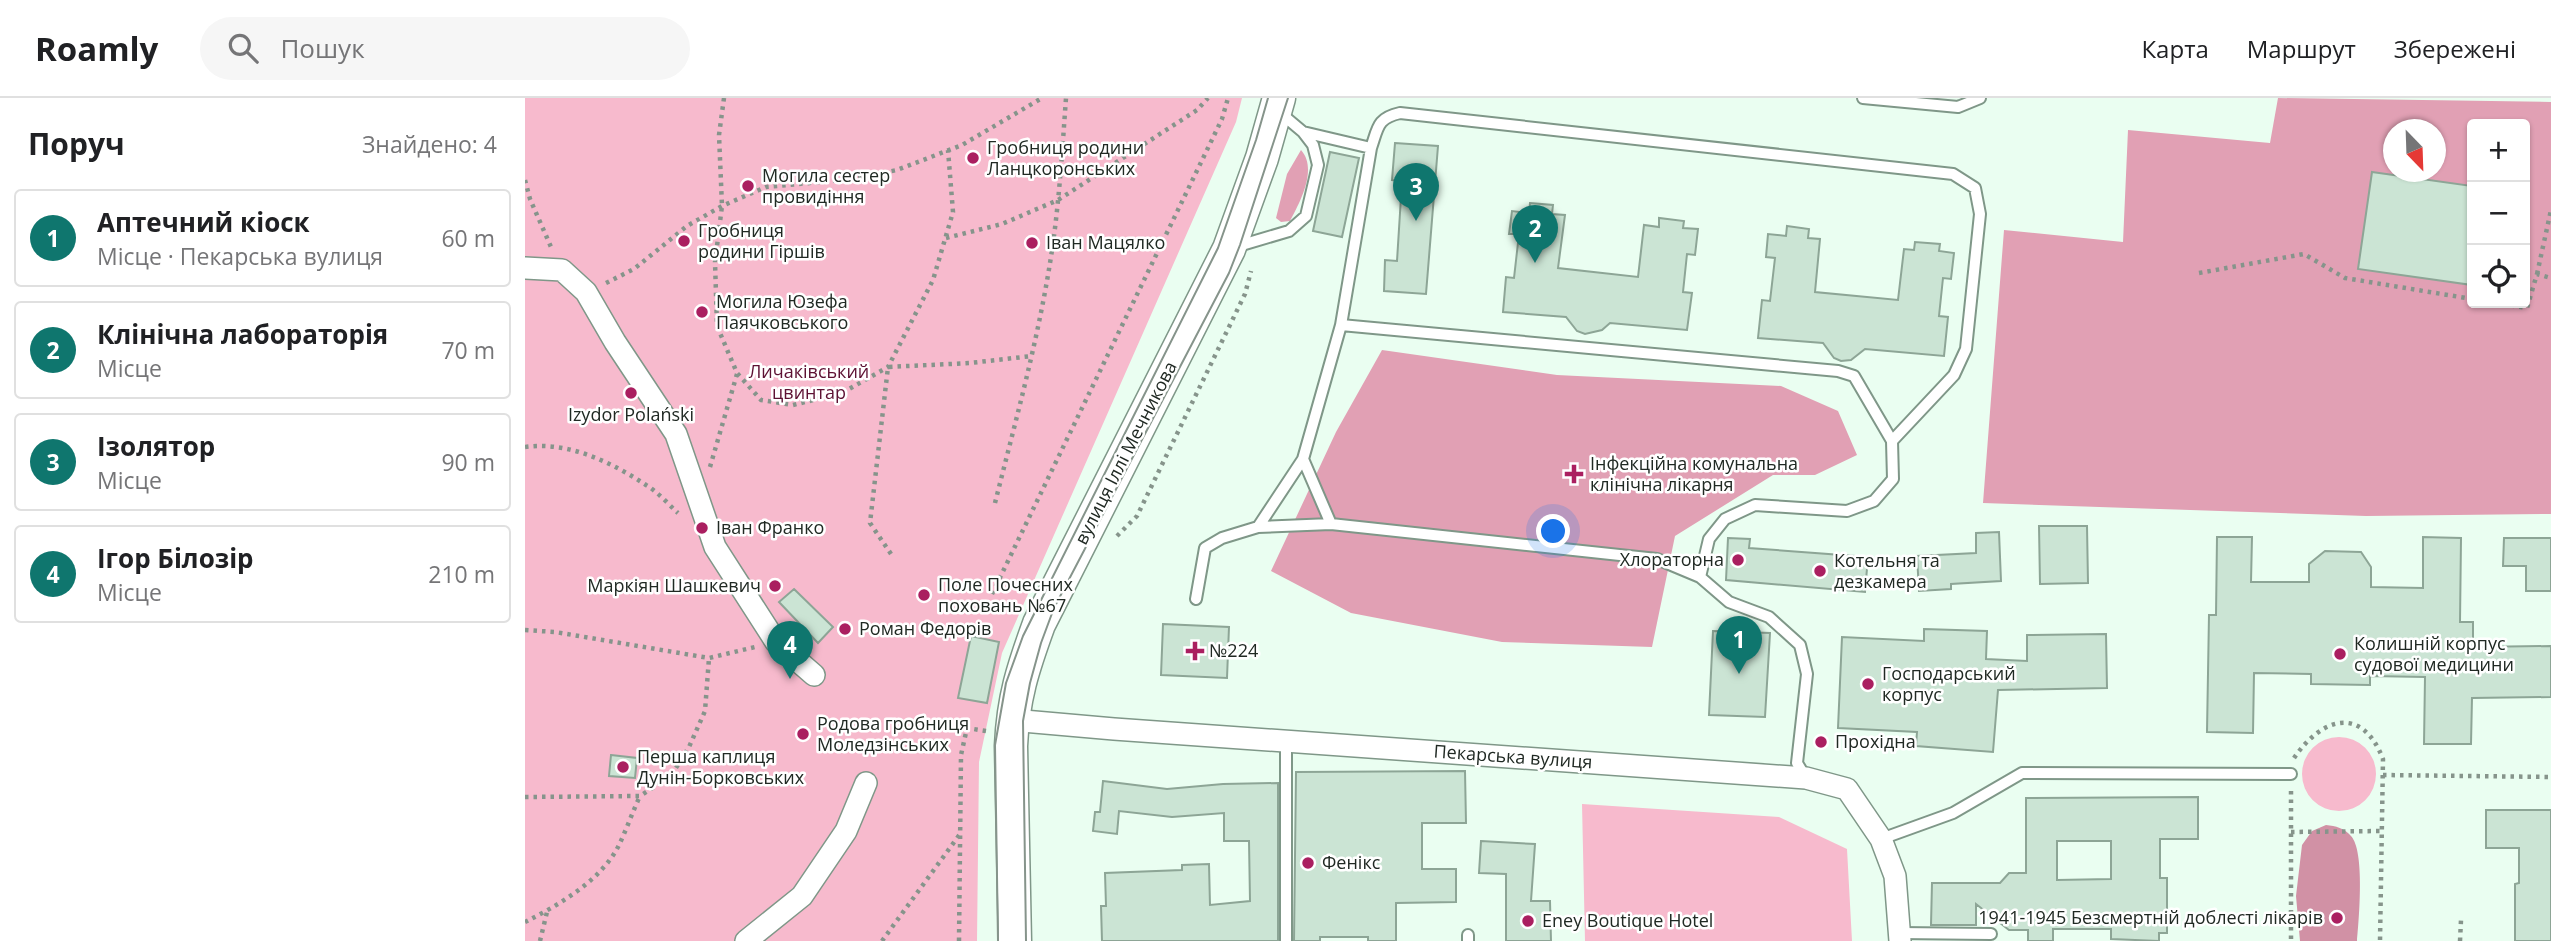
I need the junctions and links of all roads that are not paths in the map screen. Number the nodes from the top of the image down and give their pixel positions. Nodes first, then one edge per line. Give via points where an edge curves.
1 (1863, 98) edge
2 (1980, 98) edge
3 (1277, 104) edge
4 (1303, 132) junction
5 (1371, 148) junction
6 (1243, 245) junction
7 (525, 268) edge
8 (1341, 325) junction
9 (1892, 441) junction
10 (1303, 459) junction
11 (1331, 524) junction
12 (1258, 527) junction
13 (1700, 577) junction
14 (1196, 599) dead end
15 (814, 676) dead end
16 (1001, 726) junction
17 (1286, 741) junction
18 (2291, 774) road end
19 (1806, 778) junction
20 (866, 783) dead end
21 (1881, 839) junction
22 (1991, 934) dead end
23 (1900, 937) edge
24 (746, 941) edge
25 (1015, 941) edge
26 (1286, 941) edge

1 - 2 lane via 1958,107
3 - 4 lane
3 - 6 main road, вулиця Іллі Мечникова
4 - 5 lane
4 - 6 lane via 1313,145 1318,165 1306,216 1289,231
5 - 8 lane
5 - 9 lane via 1379,122 1400,113 1953,174 1975,188 1980,214 1966,349 1954,375
6 - 16 main road, вулиця Іллі Мечникова via 1039,624
7 - 15 street via 562,270 586,292 677,435 715,547 776,642
8 - 9 lane via 1838,371 1854,376
8 - 10 lane
9 - 13 lane via 1893,479 1874,501 1847,511 1755,505 1725,519 1709,539
10 - 11 lane
10 - 12 lane
11 - 12 lane
11 - 13 lane via 1657,559
12 - 14 lane via 1205,548
13 - 19 lane via 1729,602 1769,617 1800,645 1807,674 1797,763
16 - 17 street, Пекарська вулиця
16 - 25 main road, вулиця Іллі Мечникова
17 - 19 street, Пекарська вулиця
17 - 26 lane
18 - 21 lane via 2022,774 1953,813
19 - 21 street, Пекарська вулиця via 1847,789
20 - 24 street via 846,831 802,896
21 - 23 street, Пекарська вулиця via 1895,876
22 - 23 lane

